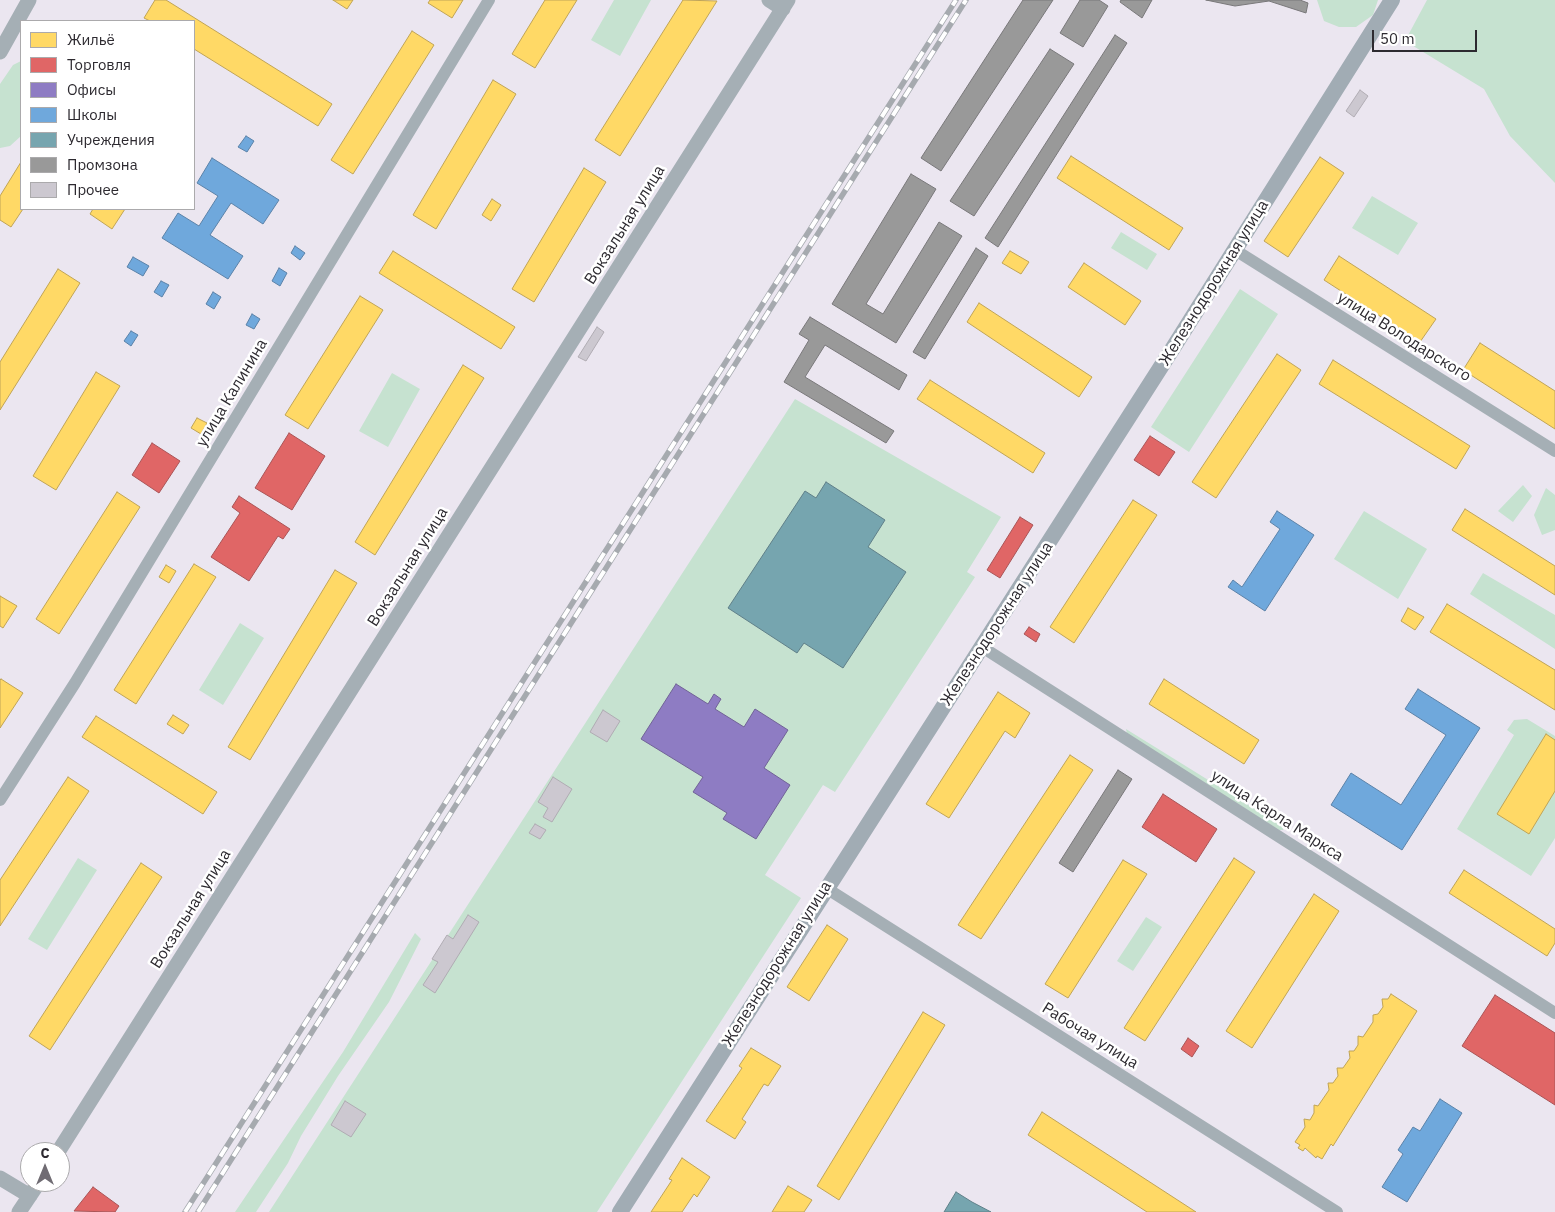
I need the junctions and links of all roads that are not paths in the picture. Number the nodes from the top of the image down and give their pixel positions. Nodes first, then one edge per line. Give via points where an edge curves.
1 (29, 0) edge
2 (489, 0) edge
3 (769, 0) edge
4 (1392, 0) edge
5 (785, 4) edge
6 (0, 52) edge
7 (1236, 250) junction
8 (1555, 451) edge
9 (982, 647) junction
10 (0, 800) edge
11 (826, 888) junction
12 (1555, 1013) edge
13 (64, 1142) edge
14 (0, 1178) edge
15 (33, 1192) edge
16 (30, 1196) junction
17 (19, 1212) edge
18 (620, 1212) edge
19 (1337, 1212) edge

1 - 6 street
2 - 10 street, улица Калинина via 78,678
3 - 5 street
4 - 7 main road, Железнодорожная улица
5 - 13 street, Вокзальная улица
7 - 8 street, улица Володарского
7 - 9 main road, Железнодорожная улица
9 - 11 main road, Железнодорожная улица
9 - 12 street, улица Карла Маркса
11 - 18 main road, Железнодорожная улица
11 - 19 street, Рабочая улица
14 - 16 street
15 - 16 street
16 - 17 street

